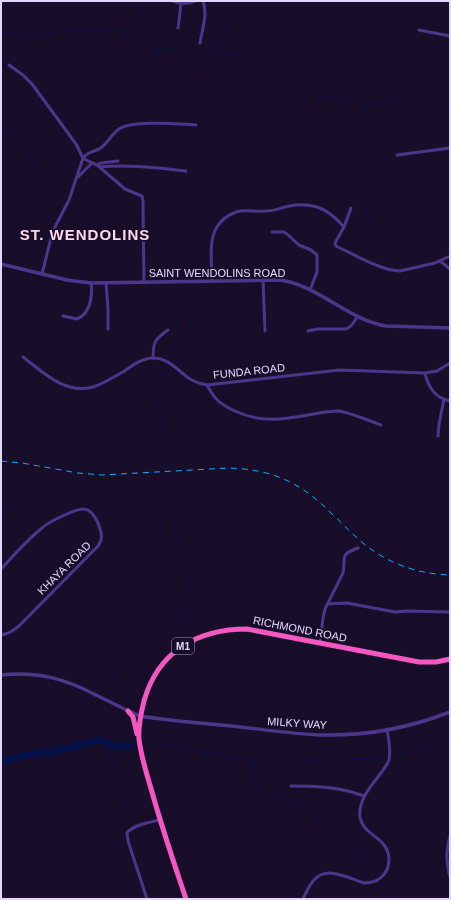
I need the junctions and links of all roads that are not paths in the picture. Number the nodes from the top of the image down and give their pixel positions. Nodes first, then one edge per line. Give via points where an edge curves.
1 (173, 1) edge
2 (195, 1) edge
3 (203, 1) edge
4 (181, 3) junction
5 (178, 28) dead end
6 (419, 30) dead end
7 (450, 36) edge
8 (200, 43) dead end
9 (9, 66) dead end
10 (196, 125) dead end
11 (450, 148) edge
12 (397, 155) dead end
13 (84, 158) junction
14 (118, 160) dead end
15 (92, 163) junction
16 (98, 166) junction
17 (186, 171) dead end
18 (77, 178) junction
19 (351, 208) dead end
20 (344, 227) junction
21 (272, 232) dead end
22 (450, 256) edge
23 (440, 261) junction
24 (1, 264) edge
25 (450, 269) edge
26 (42, 274) junction
27 (263, 280) junction
28 (212, 281) junction
29 (91, 283) junction
30 (106, 283) junction
31 (144, 283) junction
32 (310, 290) junction
33 (63, 316) dead end
34 (358, 316) junction
35 (450, 328) edge
36 (108, 329) dead end
37 (168, 330) dead end
38 (265, 331) dead end
39 (308, 331) dead end
40 (23, 357) dead end
41 (153, 358) junction
42 (450, 363) edge
43 (425, 373) junction
44 (207, 385) junction
45 (444, 400) junction
46 (450, 401) edge
47 (381, 425) dead end
48 (438, 436) dead end
49 (358, 548) dead end
50 (1, 569) edge
51 (327, 604) junction
52 (448, 612) dead end
53 (1, 635) edge
54 (320, 643) junction
55 (450, 659) edge
56 (1, 675) edge
57 (128, 711) junction
58 (450, 712) edge
59 (140, 716) junction
60 (387, 730) junction
61 (139, 738) junction
62 (291, 786) dead end
63 (364, 796) junction
64 (160, 820) junction
65 (450, 836) edge
66 (450, 877) edge
67 (147, 899) edge
68 (186, 899) edge
69 (303, 899) edge

1 - 4 street
2 - 4 street
3 - 8 street via 205,11
4 - 5 street
6 - 7 street
9 - 13 street via 32,84
10 - 13 street via 139,123 125,126 102,147
11 - 12 street
13 - 15 street
13 - 18 street
14 - 16 street via 101,163
15 - 16 street
15 - 18 street
16 - 17 street
16 - 31 street via 126,189 143,198
18 - 26 street via 48,248
19 - 20 street
20 - 23 street via 335,244 380,267 400,270
20 - 28 street via 332,215 310,205 238,212 226,216 212,239
21 - 32 street via 284,232 299,245 317,255 317,272
22 - 23 street
23 - 25 street
24 - 26 street, SAINT WENDOLINS ROAD
26 - 29 street, SAINT WENDOLINS ROAD
27 - 28 street, SAINT WENDOLINS ROAD
27 - 32 street, SAINT WENDOLINS ROAD via 288,281
27 - 38 street
28 - 31 street, SAINT WENDOLINS ROAD
29 - 30 street, SAINT WENDOLINS ROAD
29 - 33 street via 91,298 83,316 77,319
30 - 31 street, SAINT WENDOLINS ROAD
30 - 36 street
32 - 34 street, SAINT WENDOLINS ROAD
34 - 35 street, SAINT WENDOLINS ROAD via 386,326
34 - 39 street via 346,329
37 - 41 street via 157,339 153,347
40 - 41 street via 61,384 74,388 90,388 146,359
41 - 44 street, FUNDA ROAD via 168,362 196,382
42 - 43 street, FUNDA ROAD via 437,371
43 - 44 street, FUNDA ROAD via 334,371
43 - 45 street via 432,391
44 - 47 street via 221,404 250,417 282,419 340,411
45 - 46 street
45 - 48 street
49 - 51 street via 345,557 344,573
50 - 53 street, KHAYA ROAD via 41,528 53,520 84,509 95,517 102,536 98,546 20,625
51 - 52 street via 347,603 395,612
51 - 54 street
54 - 55 highway, RICHMOND ROAD / M1 via 419,662
54 - 59 highway, RICHMOND ROAD / M1 via 248,629 233,629 204,635 178,649 159,668 145,697
56 - 57 street, MILKY WAY via 30,674 60,680 83,688
57 - 59 street, MILKY WAY
57 - 61 highway via 133,717
58 - 60 street, MILKY WAY
59 - 60 street, MILKY WAY via 321,735
59 - 61 highway, RICHMOND ROAD / M1
60 - 63 street via 390,748 388,762
61 - 64 highway, RICHMOND ROAD / M1
62 - 63 street via 334,788
63 - 69 street via 360,818 364,828 383,844 388,853 389,864 383,877 364,883 331,872 324,873 309,886
64 - 67 street via 133,828 127,833
64 - 68 highway, RICHMOND ROAD / M1
65 - 66 street via 446,853

